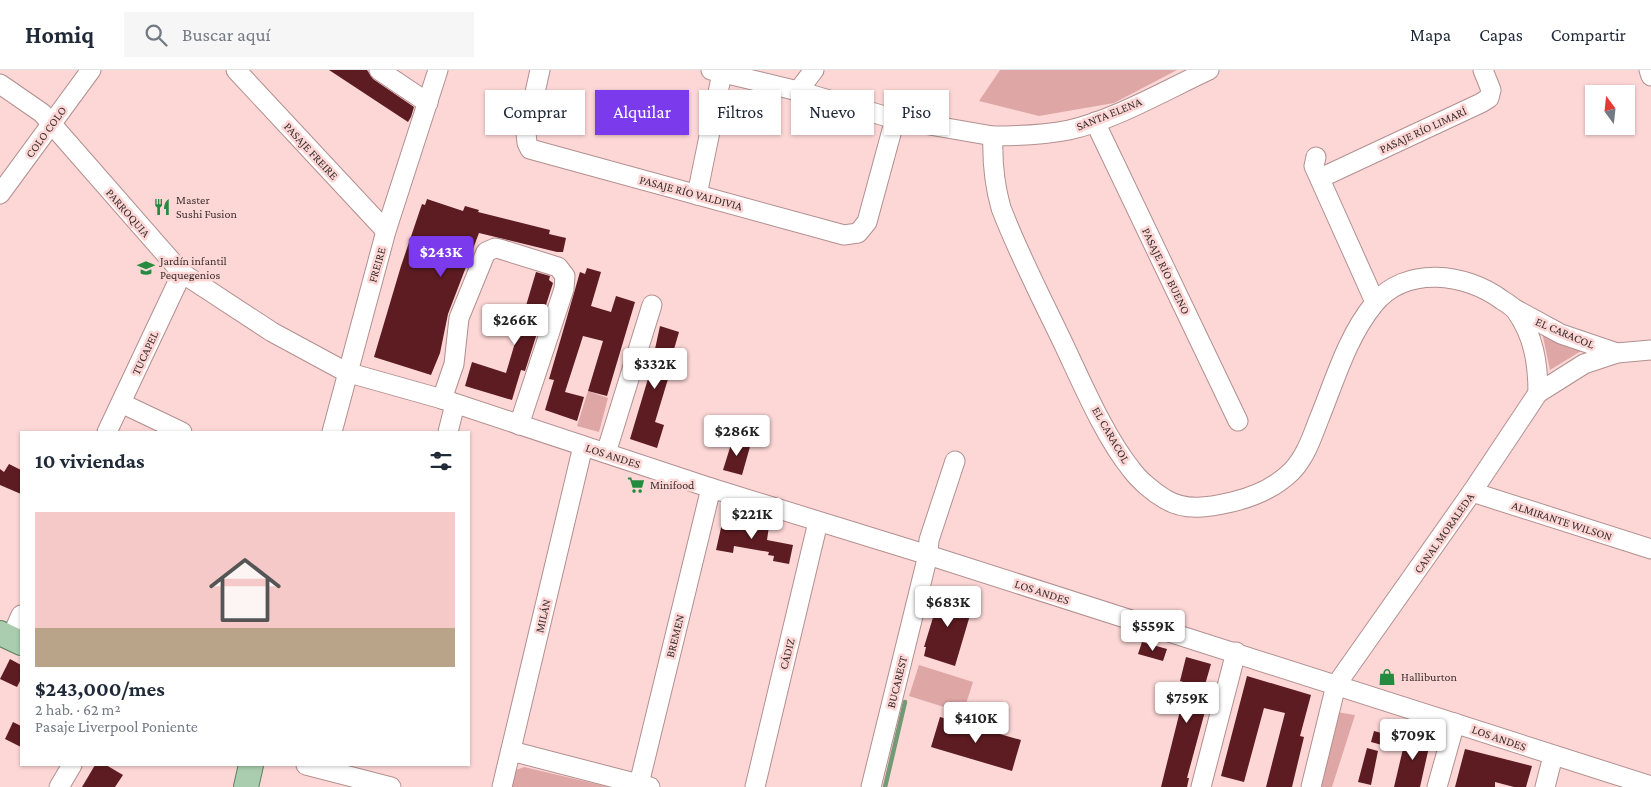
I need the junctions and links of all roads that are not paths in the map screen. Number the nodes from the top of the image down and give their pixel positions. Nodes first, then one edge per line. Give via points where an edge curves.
1 (91, 70) edge
2 (236, 70) edge
3 (379, 70) edge
4 (438, 70) edge
5 (540, 70) edge
6 (814, 70) edge
7 (1209, 70) edge
8 (1483, 70) edge
9 (1649, 70) edge
10 (717, 71) edge
11 (1651, 76) edge
12 (0, 84) edge
13 (794, 90) edge
14 (799, 90) edge
15 (428, 103) junction
16 (1095, 122) junction
17 (52, 124) junction
18 (949, 128) edge
19 (891, 135) edge
20 (993, 136) junction
21 (1316, 157) dead end
22 (1329, 174) dead end
23 (0, 194) edge
24 (697, 195) junction
25 (386, 231) junction
26 (182, 273) junction
27 (1376, 302) junction
28 (652, 305) dead end
29 (1515, 309) junction
30 (1651, 350) edge
31 (1617, 353) junction
32 (346, 372) junction
33 (1538, 393) junction
34 (448, 401) junction
35 (121, 404) junction
36 (1238, 420) dead end
37 (519, 425) junction
38 (108, 431) edge
39 (180, 431) edge
40 (332, 431) edge
41 (448, 431) edge
42 (583, 446) junction
43 (606, 454) junction
44 (955, 461) dead end
45 (711, 488) junction
46 (1472, 492) junction
47 (818, 522) junction
48 (1651, 549) edge
49 (928, 555) junction
50 (20, 617) edge
51 (11, 638) edge
52 (1236, 652) junction
53 (1336, 685) junction
54 (1455, 723) junction
55 (512, 751) junction
56 (1553, 756) junction
57 (71, 766) edge
58 (251, 766) edge
59 (311, 766) edge
60 (368, 778) edge
61 (645, 786) edge
62 (1651, 786) edge
63 (59, 787) edge
64 (246, 787) edge
65 (392, 787) edge
66 (502, 787) edge
67 (755, 787) edge
68 (871, 787) edge
69 (1201, 787) edge
70 (1311, 787) edge
71 (1437, 787) edge
72 (1545, 787) edge

1 - 17 street, COLO COLO
2 - 25 street, PASAJE FREIRE
3 - 15 street
4 - 15 street, FREIRE
5 - 24 street, PASAJE RÍO VALDIVIA via 526,134 527,143 537,152
6 - 14 street
7 - 16 street, SANTA ELENA
8 - 22 street, PASAJE RÍO LIMARÍ via 1491,90 1489,98
9 - 11 street
10 - 13 street, SANTA ELENA
10 - 24 street
12 - 17 street, PARROQUIA via 42,113
15 - 25 street, FREIRE
16 - 20 street, SANTA ELENA via 1041,135
16 - 36 street, PASAJE RÍO BUENO
17 - 23 street, COLO COLO
17 - 26 street, PARROQUIA
18 - 20 street, SANTA ELENA
19 - 24 street, PASAJE RÍO VALDIVIA via 867,222 858,233 844,235
20 - 27 street, EL CARACOL via 994,178 1001,208 1059,335 1123,458 1132,471 1166,500 1200,508 1244,499 1278,483 1292,470 1306,452 1351,339
21 - 27 street via 1314,166
25 - 32 street, FREIRE
26 - 32 street, PARROQUIA via 272,332
26 - 35 street, TUCAPEL
27 - 29 street, EL CARACOL via 1404,282 1439,276 1463,280 1490,291
28 - 43 street
29 - 31 street, EL CARACOL via 1561,334
29 - 33 street, EL CARACOL via 1534,349
30 - 31 street, CANAL MORALEDA
31 - 33 street, CANAL MORALEDA via 1584,364
32 - 34 street, LOS ANDES
32 - 40 street, FREIRE
33 - 46 street, CANAL MORALEDA
34 - 37 street, LOS ANDES
34 - 37 street via 460,318 483,256 490,250 500,249 558,268 565,276 564,289
34 - 41 street
35 - 38 street, TUCAPEL
35 - 39 street
37 - 42 street, LOS ANDES
42 - 43 street, LOS ANDES
42 - 55 street, MILÁN
43 - 45 street, LOS ANDES
44 - 49 street, BUCAREST via 929,540
45 - 47 street, LOS ANDES
45 - 61 street, BREMEN
46 - 48 street, ALMIRANTE WILSON
46 - 53 street, CANAL MORALEDA
47 - 49 street, LOS ANDES
47 - 67 street, CÁDIZ
49 - 52 street, LOS ANDES
49 - 68 street, BUCAREST
50 - 51 street
52 - 53 street, LOS ANDES
52 - 69 street
53 - 54 street, LOS ANDES
53 - 70 street, CANAL MORALEDA
54 - 56 street, LOS ANDES
54 - 71 street
55 - 61 street
55 - 66 street, MILÁN
56 - 62 street, LOS ANDES
56 - 72 street
57 - 63 street
58 - 64 main road
59 - 60 street
60 - 65 street

